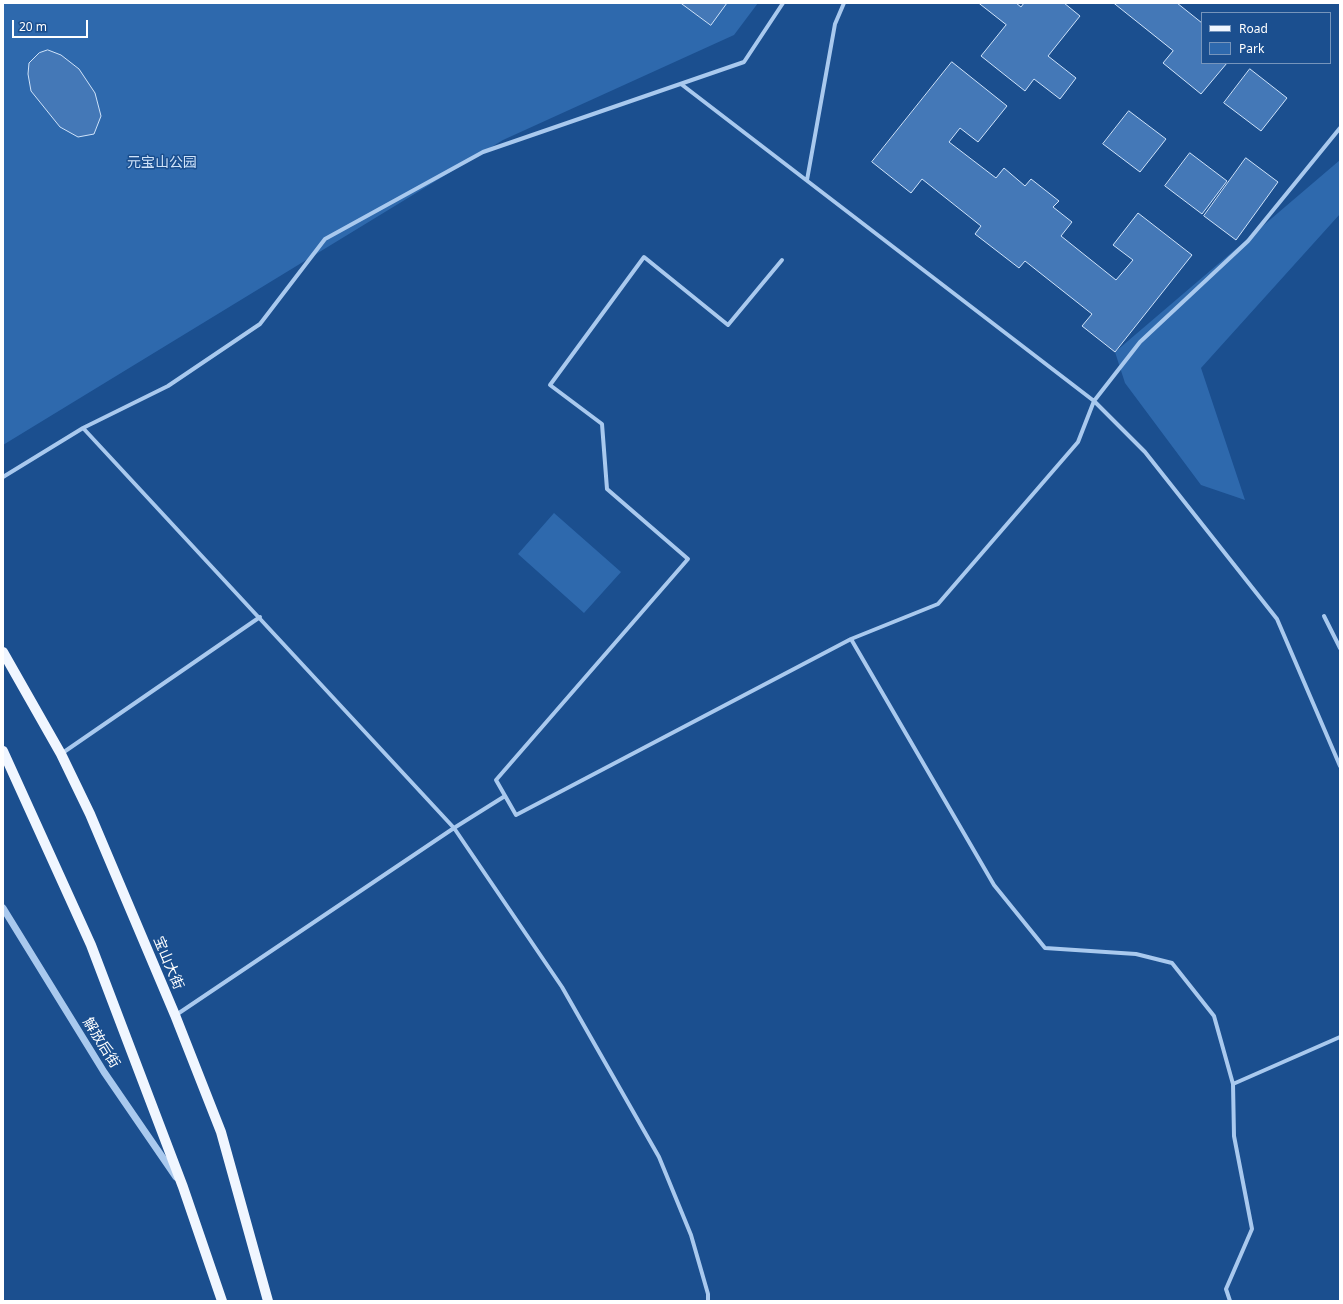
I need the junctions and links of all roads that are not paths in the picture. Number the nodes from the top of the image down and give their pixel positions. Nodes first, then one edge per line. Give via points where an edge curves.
1 (783, 3) edge
2 (844, 3) edge
3 (681, 84) junction
4 (1340, 128) edge
5 (807, 180) junction
6 (782, 260) dead end
7 (1094, 401) junction
8 (83, 428) junction
9 (3, 477) edge
10 (1324, 616) dead end
11 (260, 617) junction
12 (851, 639) junction
13 (1340, 648) edge
14 (3, 652) edge
15 (3, 751) edge
16 (61, 754) junction
17 (1340, 766) edge
18 (505, 796) junction
19 (454, 828) junction
20 (3, 908) edge
21 (175, 1015) junction
22 (1340, 1037) edge
23 (1233, 1084) junction
24 (183, 1187) junction
25 (222, 1301) edge
26 (268, 1301) edge
27 (708, 1301) edge
28 (1230, 1301) edge

1 - 3 street via 744,62
2 - 5 street via 835,24
3 - 5 street
3 - 8 street via 483,152 326,239 260,324 168,386
4 - 7 street via 1248,241 1140,342
5 - 7 street
6 - 18 street via 728,325 644,257 550,385 602,424 607,489 688,559 496,780
7 - 12 street via 1078,442 938,604
7 - 17 street via 1145,452 1278,619
8 - 9 street
8 - 11 street
10 - 13 street
11 - 16 street
11 - 19 street
12 - 18 street via 516,815
12 - 23 street via 994,885 1045,948 1136,954 1172,963 1214,1016
14 - 16 main road, 宝山大街
15 - 24 main road via 91,945
16 - 21 main road, 宝山大街 via 90,814
18 - 19 street
19 - 21 street
19 - 27 street via 562,987 659,1157 691,1235
20 - 24 street, 解放后街 via 104,1072
21 - 26 main road, 宝山大街 via 221,1132
22 - 23 street
23 - 28 street via 1234,1136 1252,1229 1226,1290
24 - 25 main road

